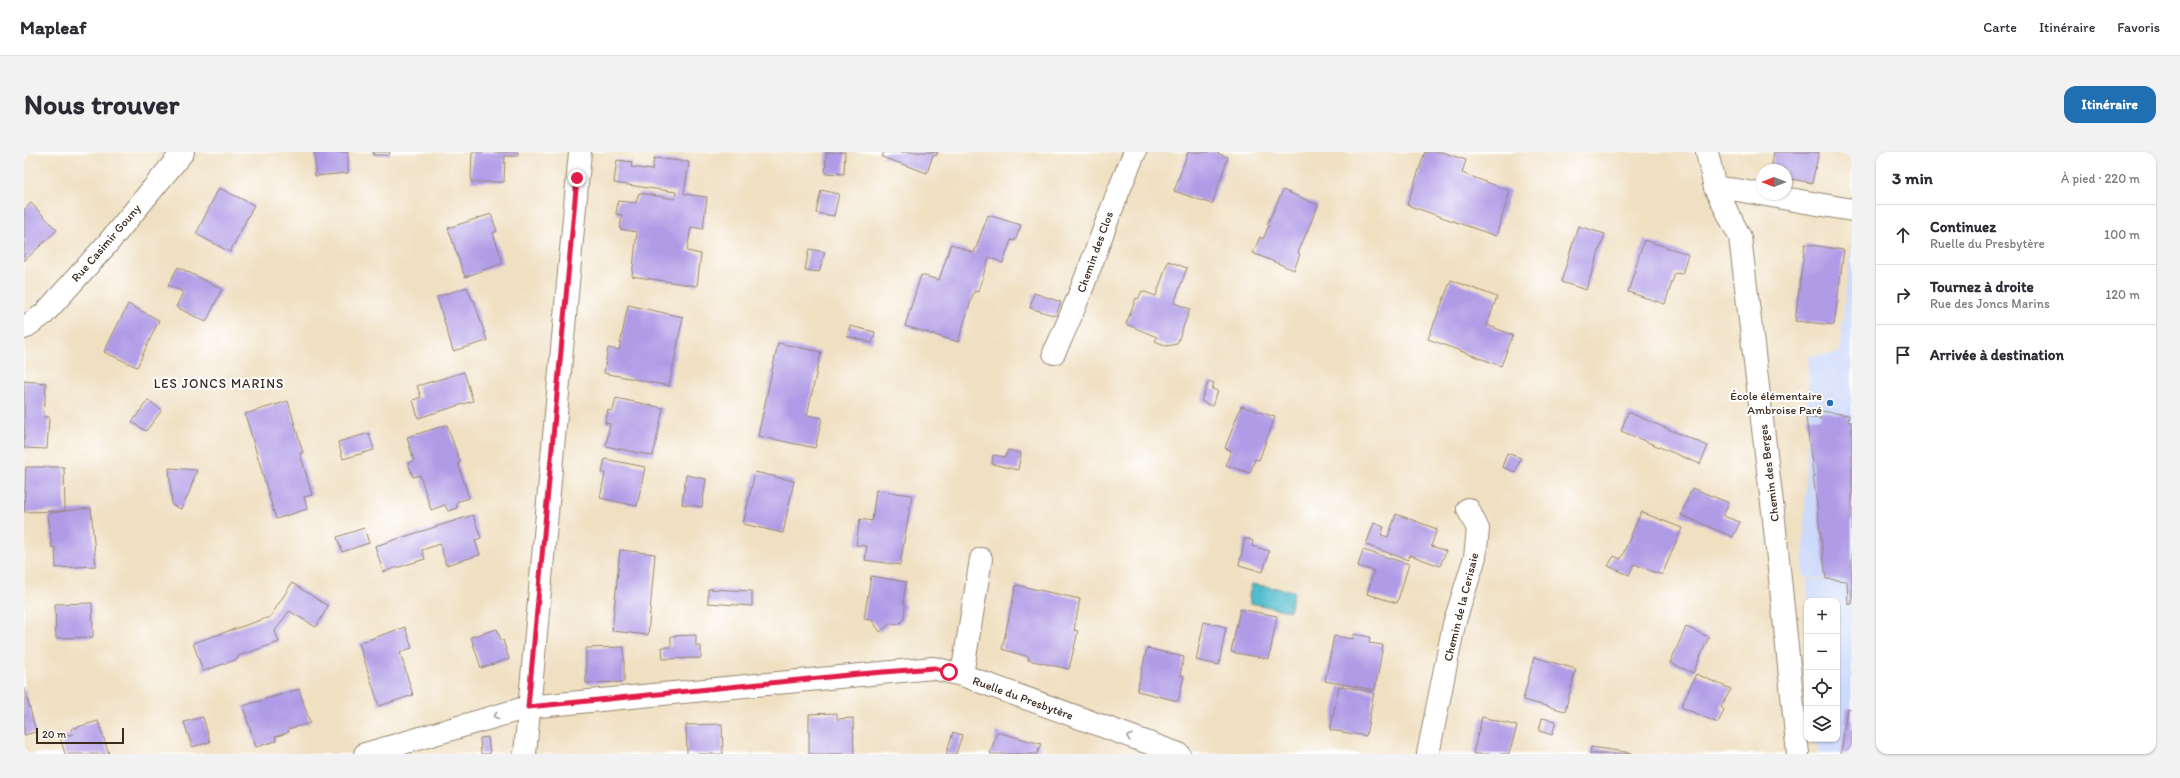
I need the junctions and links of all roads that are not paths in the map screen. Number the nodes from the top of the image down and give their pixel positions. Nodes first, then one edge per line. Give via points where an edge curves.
1 (184, 152) edge
2 (580, 152) edge
3 (1135, 152) edge
4 (1708, 152) edge
5 (1715, 188) junction
6 (1852, 210) edge
7 (24, 328) edge
8 (1054, 353) dead end
9 (1468, 508) dead end
10 (981, 559) dead end
11 (962, 675) junction
12 (528, 707) junction
13 (366, 754) edge
14 (525, 754) edge
15 (1180, 754) edge
16 (1428, 754) edge
17 (1798, 754) edge

1 - 7 street, Rue Casimir Gouny via 44,314
2 - 12 street
3 - 8 street, Chemin des Clos via 1117,192 1066,330
4 - 5 street, Chemin des Berges
5 - 6 street
5 - 17 street, Chemin des Berges via 1740,237 1774,520
9 - 16 street, Chemin de la Cerisaie via 1478,529 1475,557 1454,624
10 - 11 street
11 - 12 street, Ruelle du Presbytère via 934,668
15 -> 11 street, Ruelle du Presbytère
12 -> 13 street, Ruelle du Presbytère
12 - 14 street

